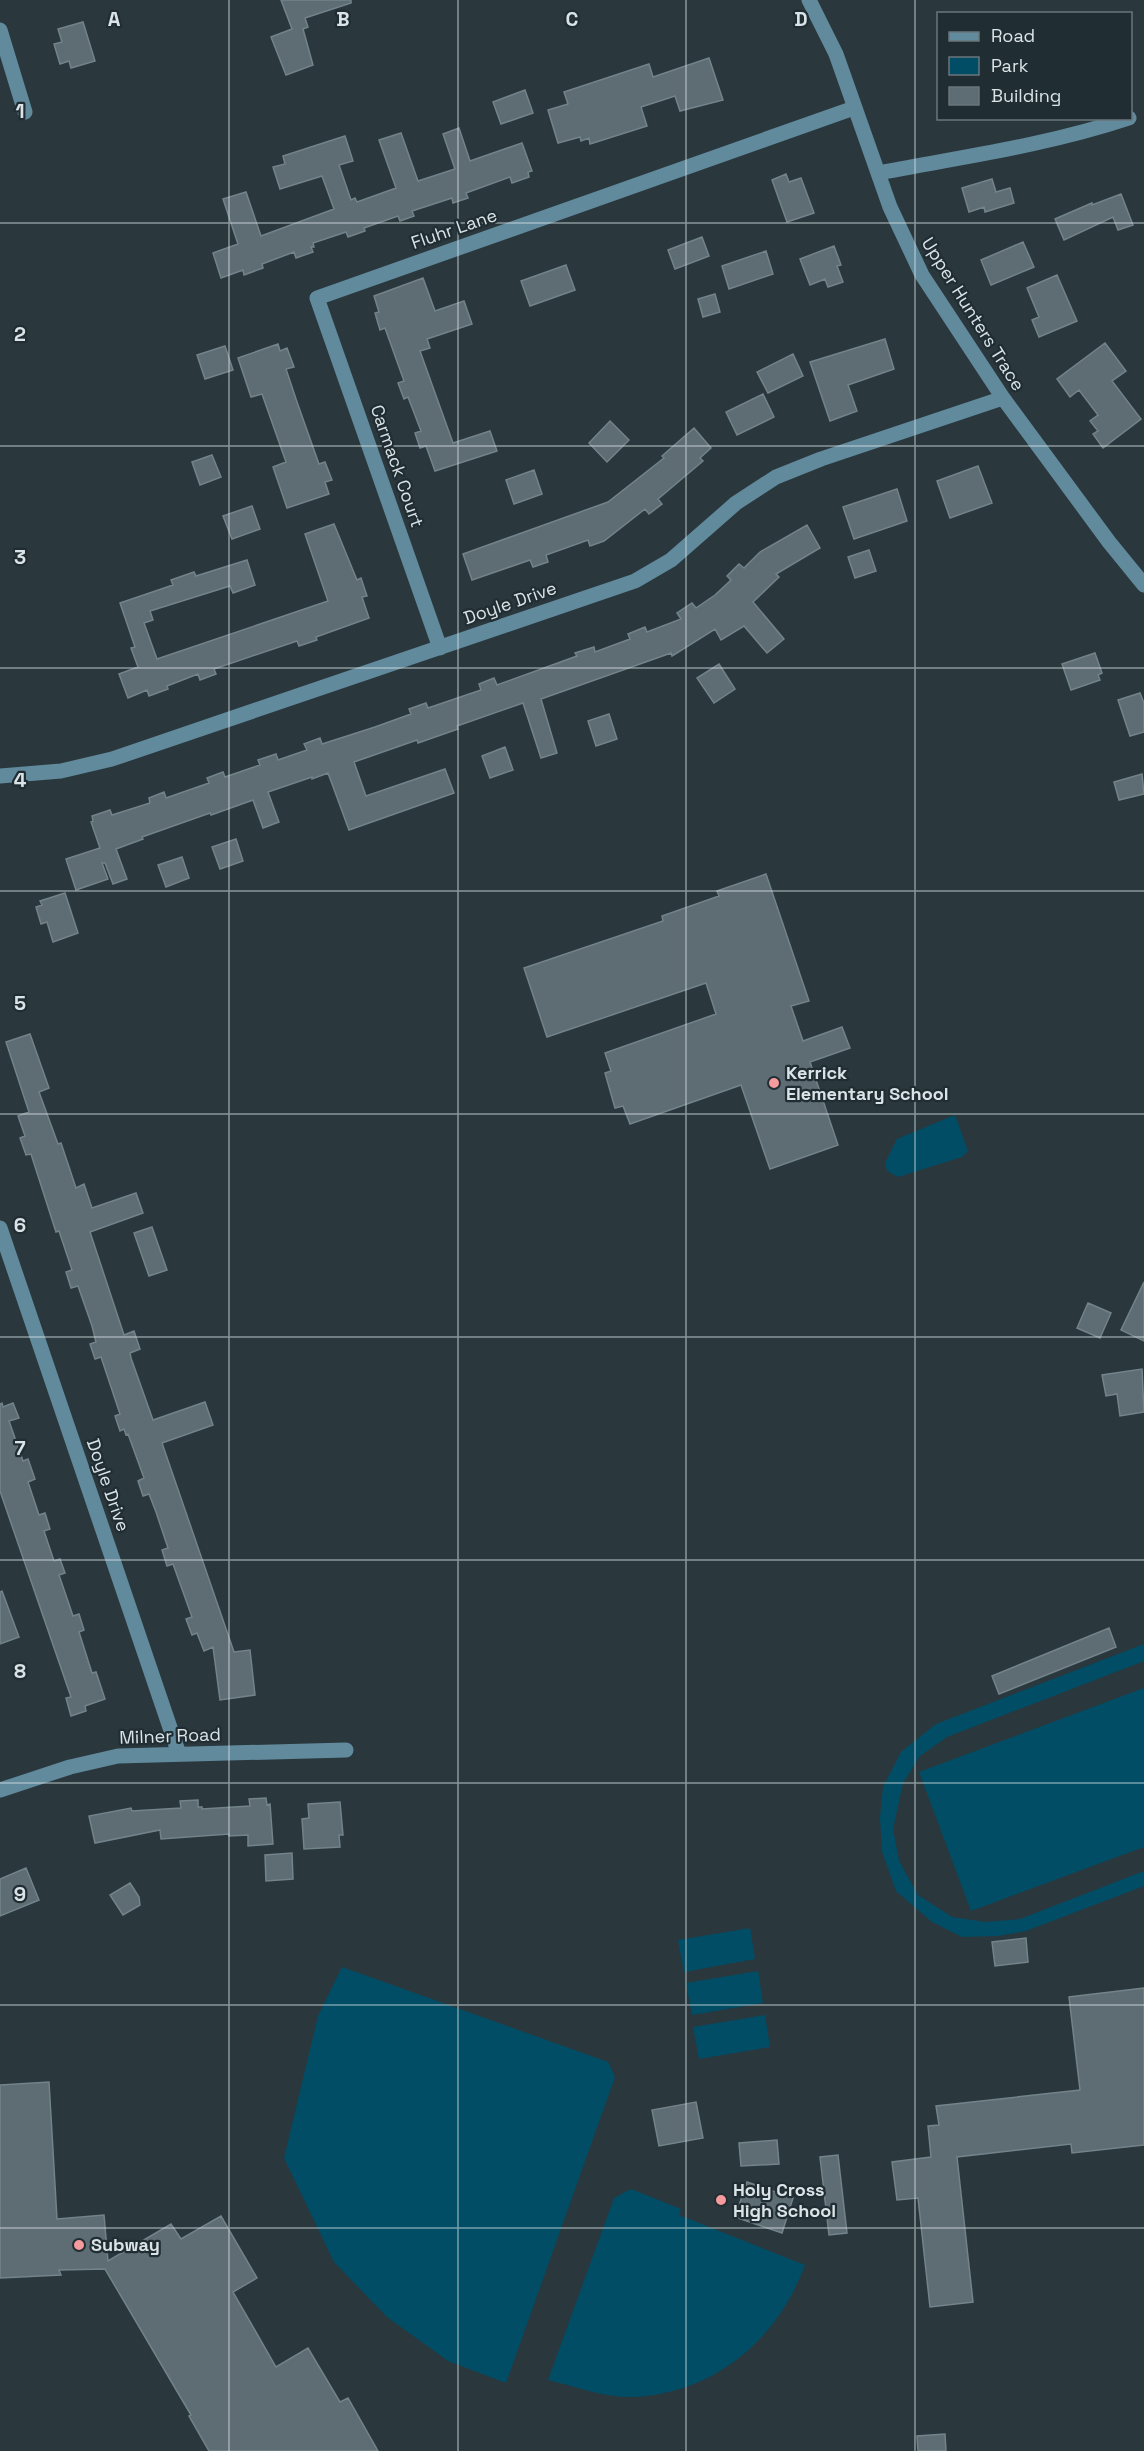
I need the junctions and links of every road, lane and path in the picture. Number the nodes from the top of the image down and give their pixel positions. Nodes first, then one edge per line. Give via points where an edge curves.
1 (809, 0) edge
2 (0, 30) edge
3 (854, 108) junction
4 (25, 112) dead end
5 (1124, 120) edge
6 (878, 173) junction
7 (317, 298) joint
8 (1003, 398) junction
9 (1144, 585) edge
10 (440, 648) junction
11 (0, 776) edge
12 (0, 1228) edge
13 (346, 1750) dead end
14 (179, 1754) junction
15 (0, 1790) edge

1 - 3 street, Upper Hunters Trace via 836,54
2 - 4 street
3 - 6 street, Upper Hunters Trace
3 - 7 street, Fluhr Lane
5 - 6 street via 1027,144
6 - 8 street, Upper Hunters Trace via 922,275
7 - 10 street, Carmack Court
8 - 9 street, Upper Hunters Trace
8 - 10 street, Doyle Drive via 776,477 736,503 671,560 635,581
10 - 11 street, Doyle Drive via 112,759 61,771
12 - 14 street, Doyle Drive
13 - 14 street, Milner Road
14 - 15 street, Milner Road via 118,1756

